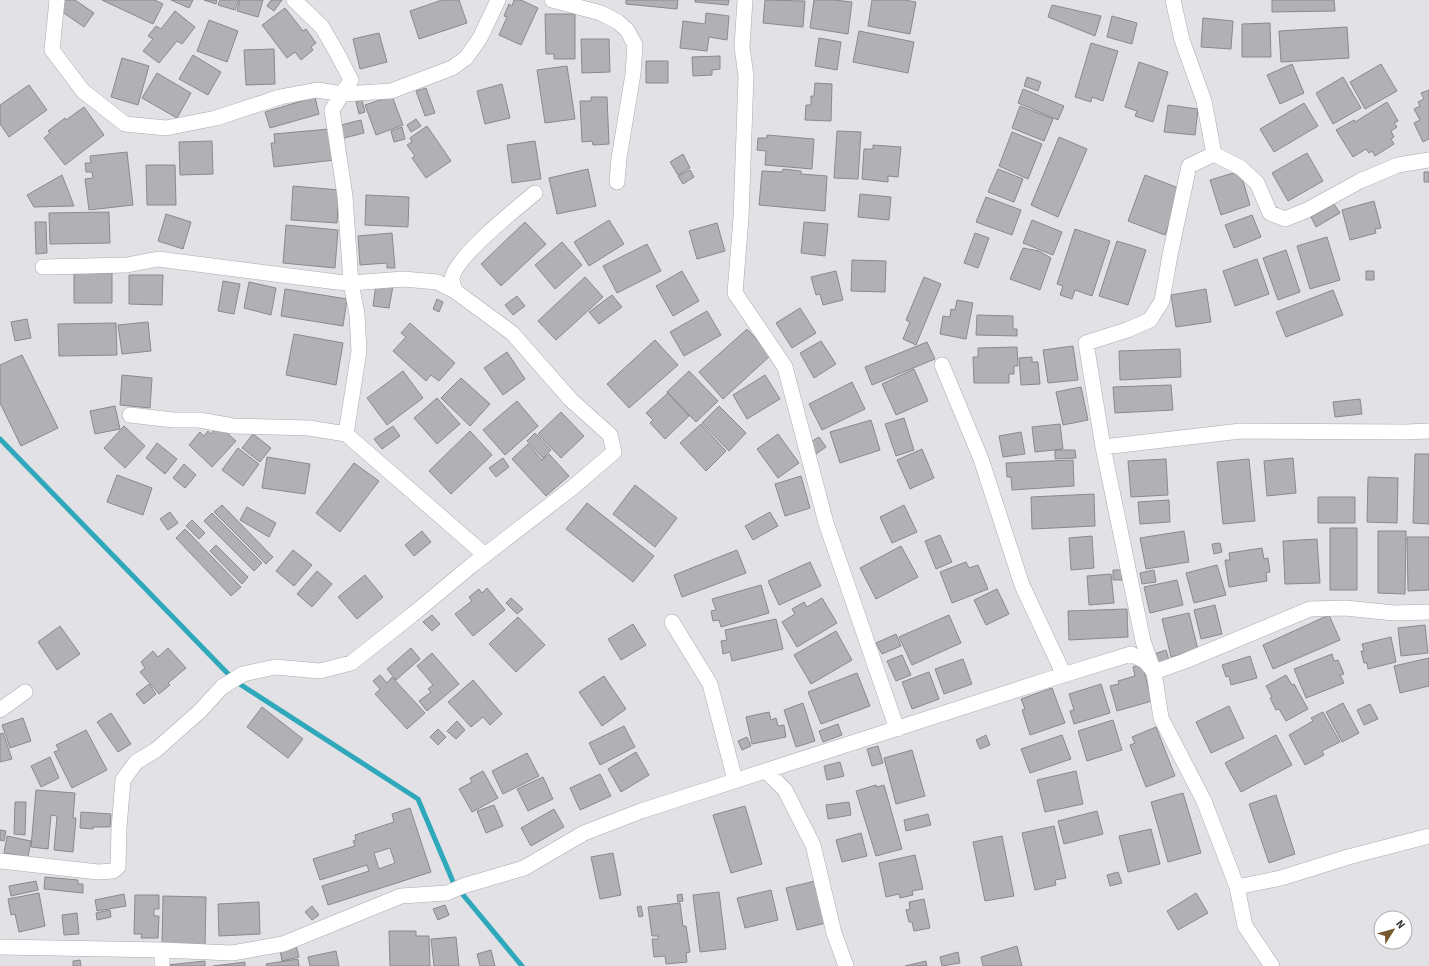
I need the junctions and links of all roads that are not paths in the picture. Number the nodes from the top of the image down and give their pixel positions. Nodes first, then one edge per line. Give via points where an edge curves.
1 (57, 0) edge
2 (498, 0) edge
3 (552, 0) edge
4 (745, 0) edge
5 (1173, 0) edge
6 (297, 1) edge
7 (342, 94) junction
8 (1214, 154) junction
9 (1429, 160) edge
10 (617, 182) dead end
11 (535, 193) dead end
12 (43, 267) dead end
13 (351, 283) junction
14 (455, 290) junction
15 (942, 365) dead end
16 (130, 415) dead end
17 (1429, 431) edge
18 (346, 434) junction
19 (1103, 447) junction
20 (485, 555) junction
21 (1429, 612) edge
22 (672, 622) dead end
23 (1154, 672) junction
24 (1064, 675) junction
25 (24, 692) dead end
26 (0, 710) edge
27 (897, 729) junction
28 (766, 771) junction
29 (735, 780) junction
30 (1429, 836) edge
31 (0, 861) edge
32 (1237, 887) junction
33 (0, 947) edge
34 (162, 950) junction
35 (162, 966) edge
36 (846, 966) edge
37 (1272, 966) edge

1 - 7 street via 52,50 83,90 125,124 166,128 216,118 280,97 318,90
2 - 7 street via 480,38 466,58 452,68 391,91
3 - 10 street via 601,13 618,22 627,30 635,45
4 - 27 street via 742,47 746,76 742,195 735,293 785,367 826,523
5 - 8 street via 1182,40 1204,101
6 - 7 street via 322,27 351,80
7 - 13 street via 332,110 345,196
8 - 9 street via 1241,168 1257,184 1270,213 1285,219 1398,165
8 - 19 street via 1189,166 1162,301 1150,320 1086,343
11 - 14 street via 487,234 459,263 452,279
12 - 13 street via 128,265 158,259
13 - 14 street via 403,279 437,282
13 - 18 street via 357,314 359,350
14 - 20 street via 512,333 571,400 610,435 614,452
15 - 24 street via 981,459 1022,585
16 - 18 street via 199,420 233,426 308,428
17 - 19 street via 1241,431
18 - 20 street
19 - 23 street via 1143,641
20 - 31 street via 351,662 320,672 275,667 243,674 222,687 200,711 156,750 136,762 123,780 118,867 113,871 98,872
21 - 23 street via 1310,609
22 - 29 street via 710,684
23 - 24 street via 1144,661 1131,654
23 - 32 street via 1161,718 1204,801
24 - 27 street
25 - 26 street
27 - 28 street
28 - 29 street
28 - 36 street via 785,790 813,845 834,933
29 - 34 street via 584,833 524,868 447,893 401,896 283,944 232,953
30 - 32 street via 1281,878
32 - 37 street via 1245,926
33 - 34 street
34 - 35 street

